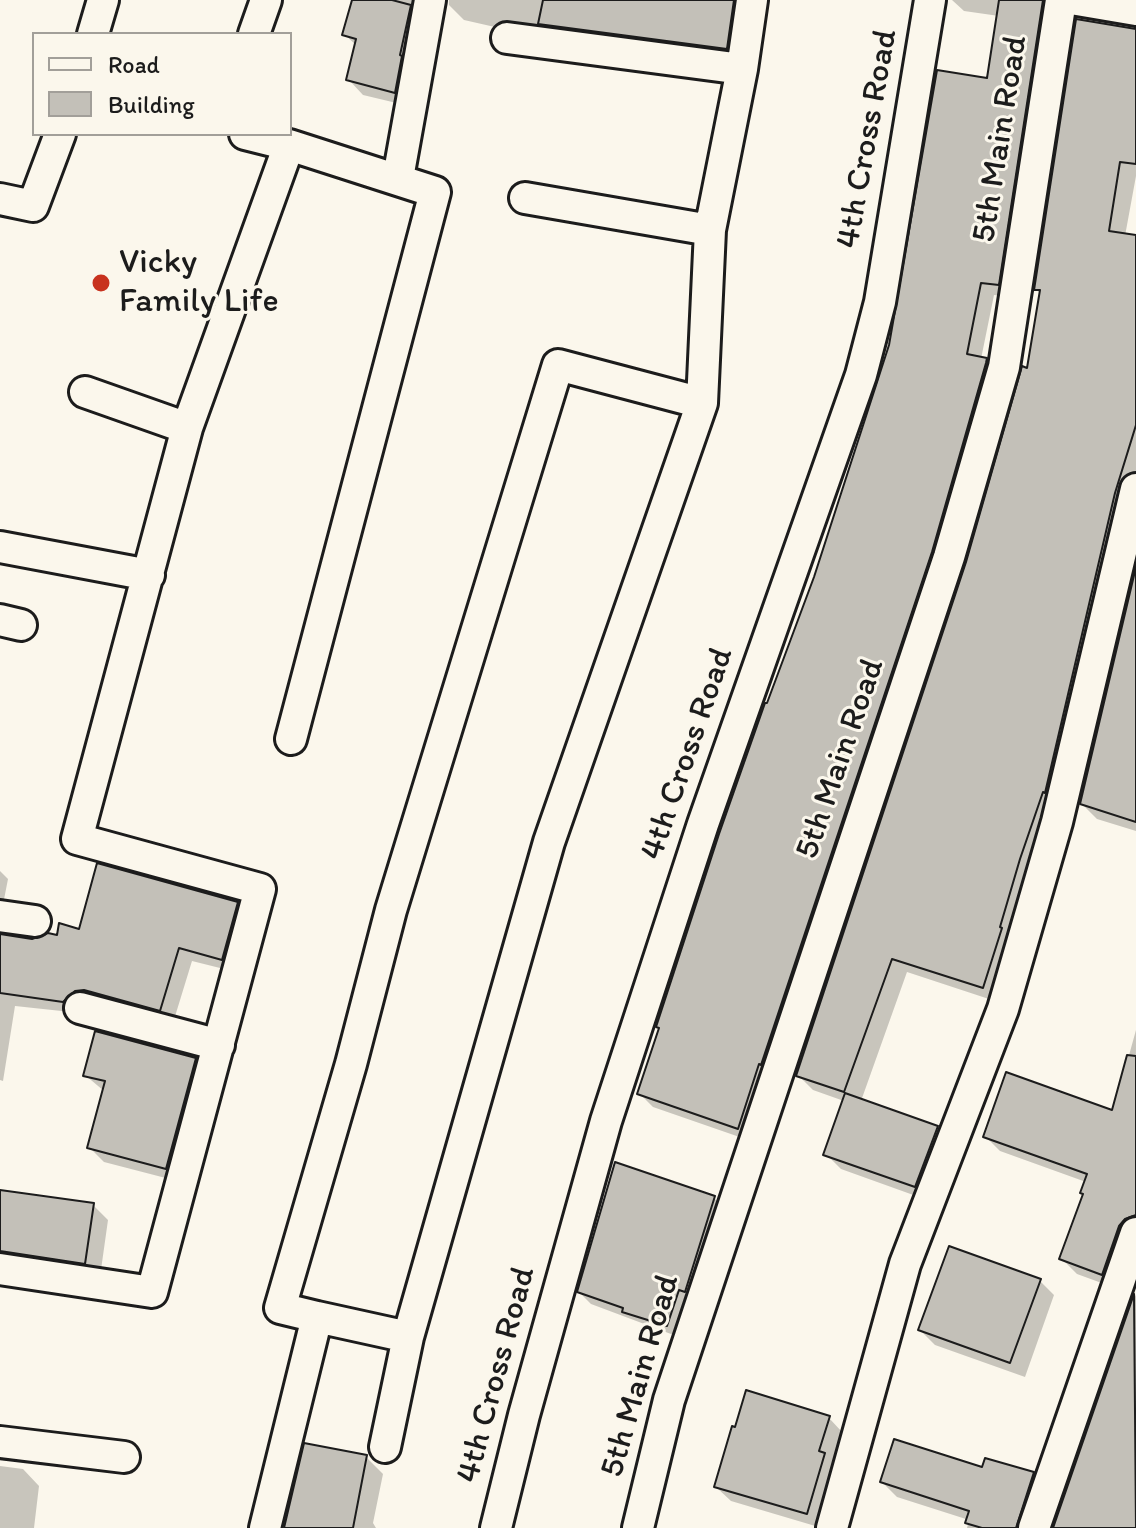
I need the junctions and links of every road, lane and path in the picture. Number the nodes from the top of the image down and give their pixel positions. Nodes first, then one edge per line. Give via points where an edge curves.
1 (103, 0) edge
2 (266, 0) edge
3 (430, 0) edge
4 (752, 0) edge
5 (930, 0) edge
6 (1061, 0) edge
7 (1077, 0) edge
8 (1136, 10) edge
9 (94, 32) edge
10 (255, 32) edge
11 (507, 38) dead end
12 (742, 69) junction
13 (59, 136) edge
14 (253, 136) edge
15 (289, 145) junction
16 (398, 178) junction
17 (525, 198) dead end
18 (0, 199) edge
19 (710, 230) junction
20 (85, 392) dead end
21 (702, 403) junction
22 (187, 428) junction
23 (1136, 489) edge
24 (0, 547) edge
25 (149, 575) junction
26 (291, 739) dead end
27 (0, 916) edge
28 (35, 921) dead end
29 (80, 1008) dead end
30 (219, 1045) junction
31 (1136, 1233) edge
32 (0, 1269) edge
33 (317, 1317) junction
34 (408, 1337) junction
35 (0, 1442) edge
36 (385, 1447) dead end
37 (124, 1457) dead end
38 (265, 1528) edge
39 (496, 1528) edge
40 (638, 1528) edge
41 (832, 1528) edge
42 (1034, 1528) edge

1 - 9 street
2 - 10 street
3 - 16 street
4 - 12 street
5 - 39 street, 4th Cross Road via 880,302 861,375 703,824 606,1121
6 - 40 street, 5th Main Road via 1004,367 949,557 674,1385
7 - 8 street
11 - 12 street
12 - 19 street
13 - 18 street via 33,206
14 - 15 street
15 - 16 street
15 - 22 street
16 - 26 street via 435,192
17 - 19 street
19 - 21 street
20 - 22 street
21 - 33 street via 558,365 391,910 280,1308
21 - 34 street via 549,842
22 - 25 street
23 - 41 street via 1057,822 1003,1009 905,1264
24 - 25 street
25 - 30 street via 77,839 260,889
27 - 28 street
29 - 30 street
30 - 32 street via 152,1292
31 - 42 street
33 - 34 street
33 - 38 street
34 - 36 street
35 - 37 street

